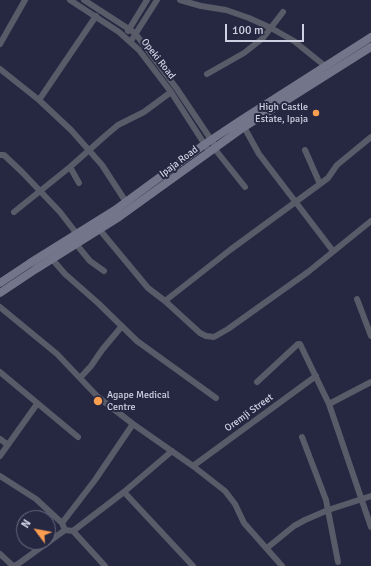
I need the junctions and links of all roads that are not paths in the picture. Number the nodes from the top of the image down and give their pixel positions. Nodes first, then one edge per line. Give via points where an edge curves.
1 (25, 0) edge
2 (70, 0) edge
3 (84, 0) edge
4 (147, 0) edge
5 (157, 0) edge
6 (180, 0) edge
7 (283, 12) dead end
8 (96, 16) junction
9 (271, 28) junction
10 (129, 29) junction
11 (136, 33) junction
12 (125, 36) junction
13 (371, 37) edge
14 (1, 40) edge
15 (131, 41) junction
16 (371, 46) edge
17 (325, 66) junction
18 (0, 69) edge
19 (207, 74) dead end
20 (171, 92) junction
21 (39, 100) junction
22 (244, 127) junction
23 (371, 137) edge
24 (211, 146) junction
25 (90, 150) junction
26 (305, 150) dead end
27 (0, 155) edge
28 (70, 167) junction
29 (80, 183) dead end
30 (320, 184) junction
31 (244, 187) dead end
32 (39, 191) junction
33 (126, 202) junction
34 (296, 202) junction
35 (14, 212) dead end
36 (371, 220) edge
37 (99, 229) junction
38 (77, 234) junction
39 (76, 244) junction
40 (333, 252) junction
41 (46, 259) junction
42 (104, 270) dead end
43 (0, 283) edge
44 (0, 293) edge
45 (357, 299) dead end
46 (165, 301) junction
47 (0, 307) edge
48 (122, 326) junction
49 (371, 336) edge
50 (0, 372) edge
51 (316, 376) junction
52 (80, 378) junction
53 (257, 382) dead end
54 (371, 382) edge
55 (216, 398) dead end
56 (37, 404) junction
57 (329, 404) junction
58 (133, 424) junction
59 (78, 437) dead end
60 (302, 437) dead end
61 (0, 440) edge
62 (8, 445) junction
63 (172, 451) junction
64 (0, 456) edge
65 (193, 466) junction
66 (0, 476) edge
67 (124, 492) junction
68 (371, 496) edge
69 (362, 499) junction
70 (328, 510) junction
71 (64, 526) junction
72 (371, 527) edge
73 (73, 531) junction
74 (267, 548) junction
75 (0, 554) edge
76 (338, 562) dead end
77 (16, 566) edge
78 (104, 566) edge
79 (193, 566) edge
80 (282, 566) edge

1 - 14 street
2 - 8 street, Opeki Road
3 - 10 street, Opeki Road
4 - 10 street
5 - 11 street
6 - 9 street via 226,10
7 - 9 street
8 - 12 street, Opeki Road
8 - 21 street
9 - 17 street via 303,48
9 - 19 street via 244,53
10 - 11 street, Opeki Road
10 - 12 street
11 - 15 street
11 - 24 street, Opeki Road via 177,89
12 - 15 street, Opeki Road
13 - 17 main road, Ipaja Road
15 - 20 street, Opeki Road
16 - 22 main road, Ipaja Road
17 - 24 main road, Ipaja Road
18 - 21 street
20 - 24 street, Opeki Road
20 - 25 street via 144,112 118,126
21 - 25 street
22 - 24 main road, Ipaja Road
22 - 34 street via 259,154
23 - 30 street via 337,165
24 - 31 street
24 - 33 main road, Ipaja Road
24 - 37 main road, Ipaja Road via 146,198
25 - 28 street
25 - 33 street
26 - 30 street
27 - 32 street via 4,155 17,166
28 - 29 street
28 - 32 street
30 - 34 street
32 - 35 street
32 - 38 street
33 - 38 main road, Ipaja Road
34 - 40 street
34 - 46 street
36 - 40 street
37 - 39 main road, Ipaja Road
37 - 46 street via 148,288
38 - 41 main road, Ipaja Road
39 - 41 main road, Ipaja Road
39 - 42 street via 90,261
40 - 46 street via 214,337 200,333
41 - 43 main road, Ipaja Road
41 - 44 main road, Ipaja Road
41 - 48 street
45 - 49 street
47 - 52 street via 54,351
48 - 52 street
48 - 55 street via 138,341
50 - 56 street
51 - 53 street via 298,344
51 - 57 street
51 - 65 street, Oremji Street
52 - 58 street via 98,397
54 - 57 street
56 - 59 street
56 - 62 street
57 - 69 street
58 - 63 street
58 - 71 street
60 - 70 street
61 - 62 street
62 - 64 street
63 - 65 street
63 - 67 street
65 - 74 street via 225,491 244,522
66 - 71 street via 36,499
67 - 73 street
67 - 79 street
68 - 69 street
69 - 70 street
69 - 72 street
70 - 74 street via 299,523
70 - 76 street
71 - 73 street
71 - 77 street
73 - 78 street
74 - 80 street
75 - 77 street

